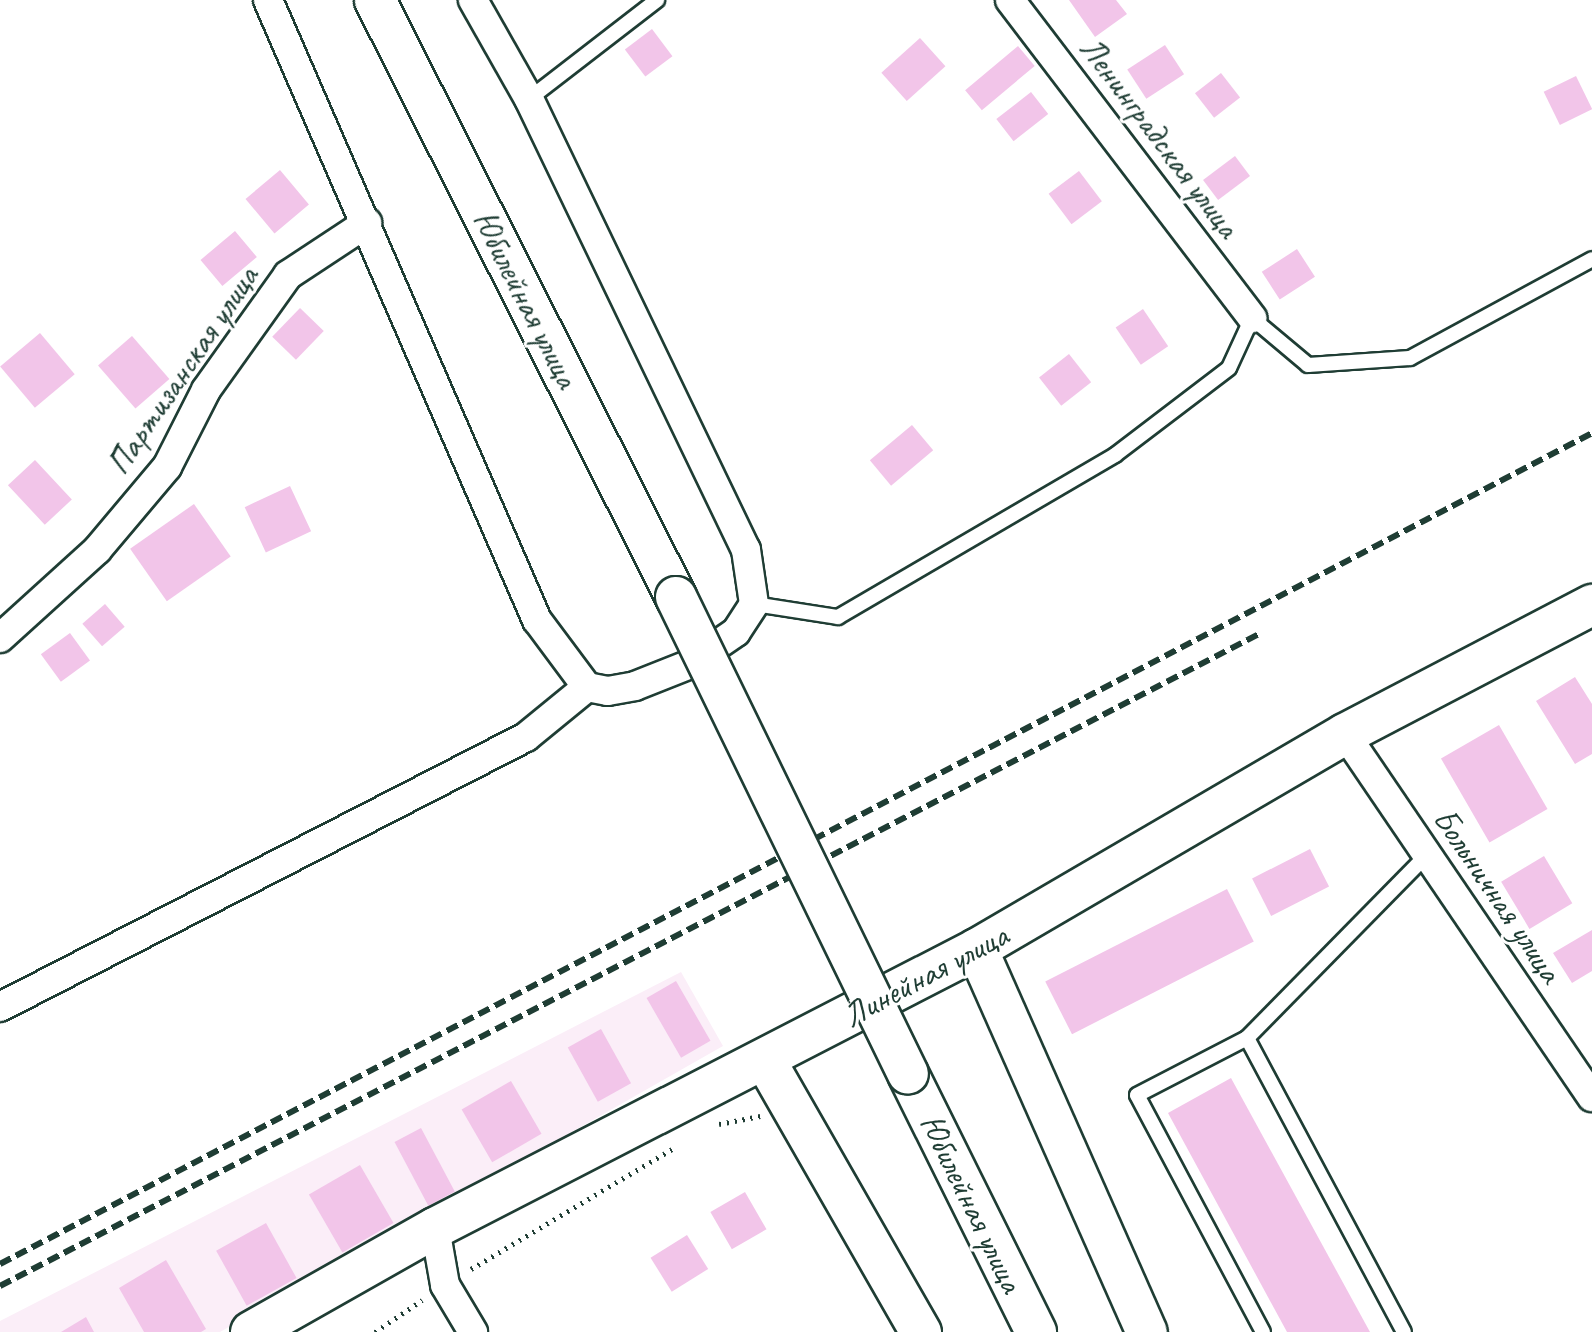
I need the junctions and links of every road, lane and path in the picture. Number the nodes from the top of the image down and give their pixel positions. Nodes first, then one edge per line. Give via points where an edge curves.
1 (268, 0) edge
2 (375, 0) edge
3 (473, 0) edge
4 (657, 0) edge
5 (1010, 0) edge
6 (529, 99) junction
7 (367, 223) junction
8 (1592, 259) edge
9 (1252, 318) junction
10 (754, 604) junction
11 (1592, 605) edge
12 (0, 638) edge
13 (587, 687) junction
14 (1345, 734) junction
15 (1426, 856) junction
16 (977, 949) junction
17 (0, 1007) edge
18 (1247, 1038) junction
19 (765, 1060) junction
20 (1592, 1097) edge
21 (793, 1110) junction
22 (711, 1125) dead end
23 (684, 1141) dead end
24 (435, 1228) junction
25 (445, 1285) junction
26 (251, 1332) edge
27 (375, 1332) edge
28 (473, 1332) edge
29 (921, 1332) edge
30 (1036, 1332) edge
31 (1147, 1332) edge
32 (1263, 1332) edge
33 (1404, 1332) edge

1 - 7 street
2 - 30 main road, Юбилейная улица, bridge via 676,597
3 - 6 street
4 - 6 lane
5 - 9 street, Ленинградская улица
6 - 10 street via 746,550
7 - 12 street, Партизанская улица via 288,275 206,390 167,467 97,550
7 - 13 street via 537,620
8 - 9 lane via 1410,358 1308,365
9 - 10 lane via 1229,368 1115,455 838,617
10 - 13 street via 736,632 688,665 635,686 608,691
11 - 14 main road, Линейная улица
13 - 17 street via 526,737
14 - 15 street, Больничная улица
14 - 16 main road, Линейная улица
15 - 18 lane
15 - 20 street, Больничная улица
16 - 19 main road, Линейная улица
16 - 31 main road
18 - 32 lane via 1137,1095
18 - 33 lane
19 - 21 main road
19 - 24 main road, Линейная улица
21 - 22 path
21 - 29 main road
23 - 25 path
24 - 25 street
24 - 26 main road, Линейная улица
25 - 27 path
25 - 28 street

